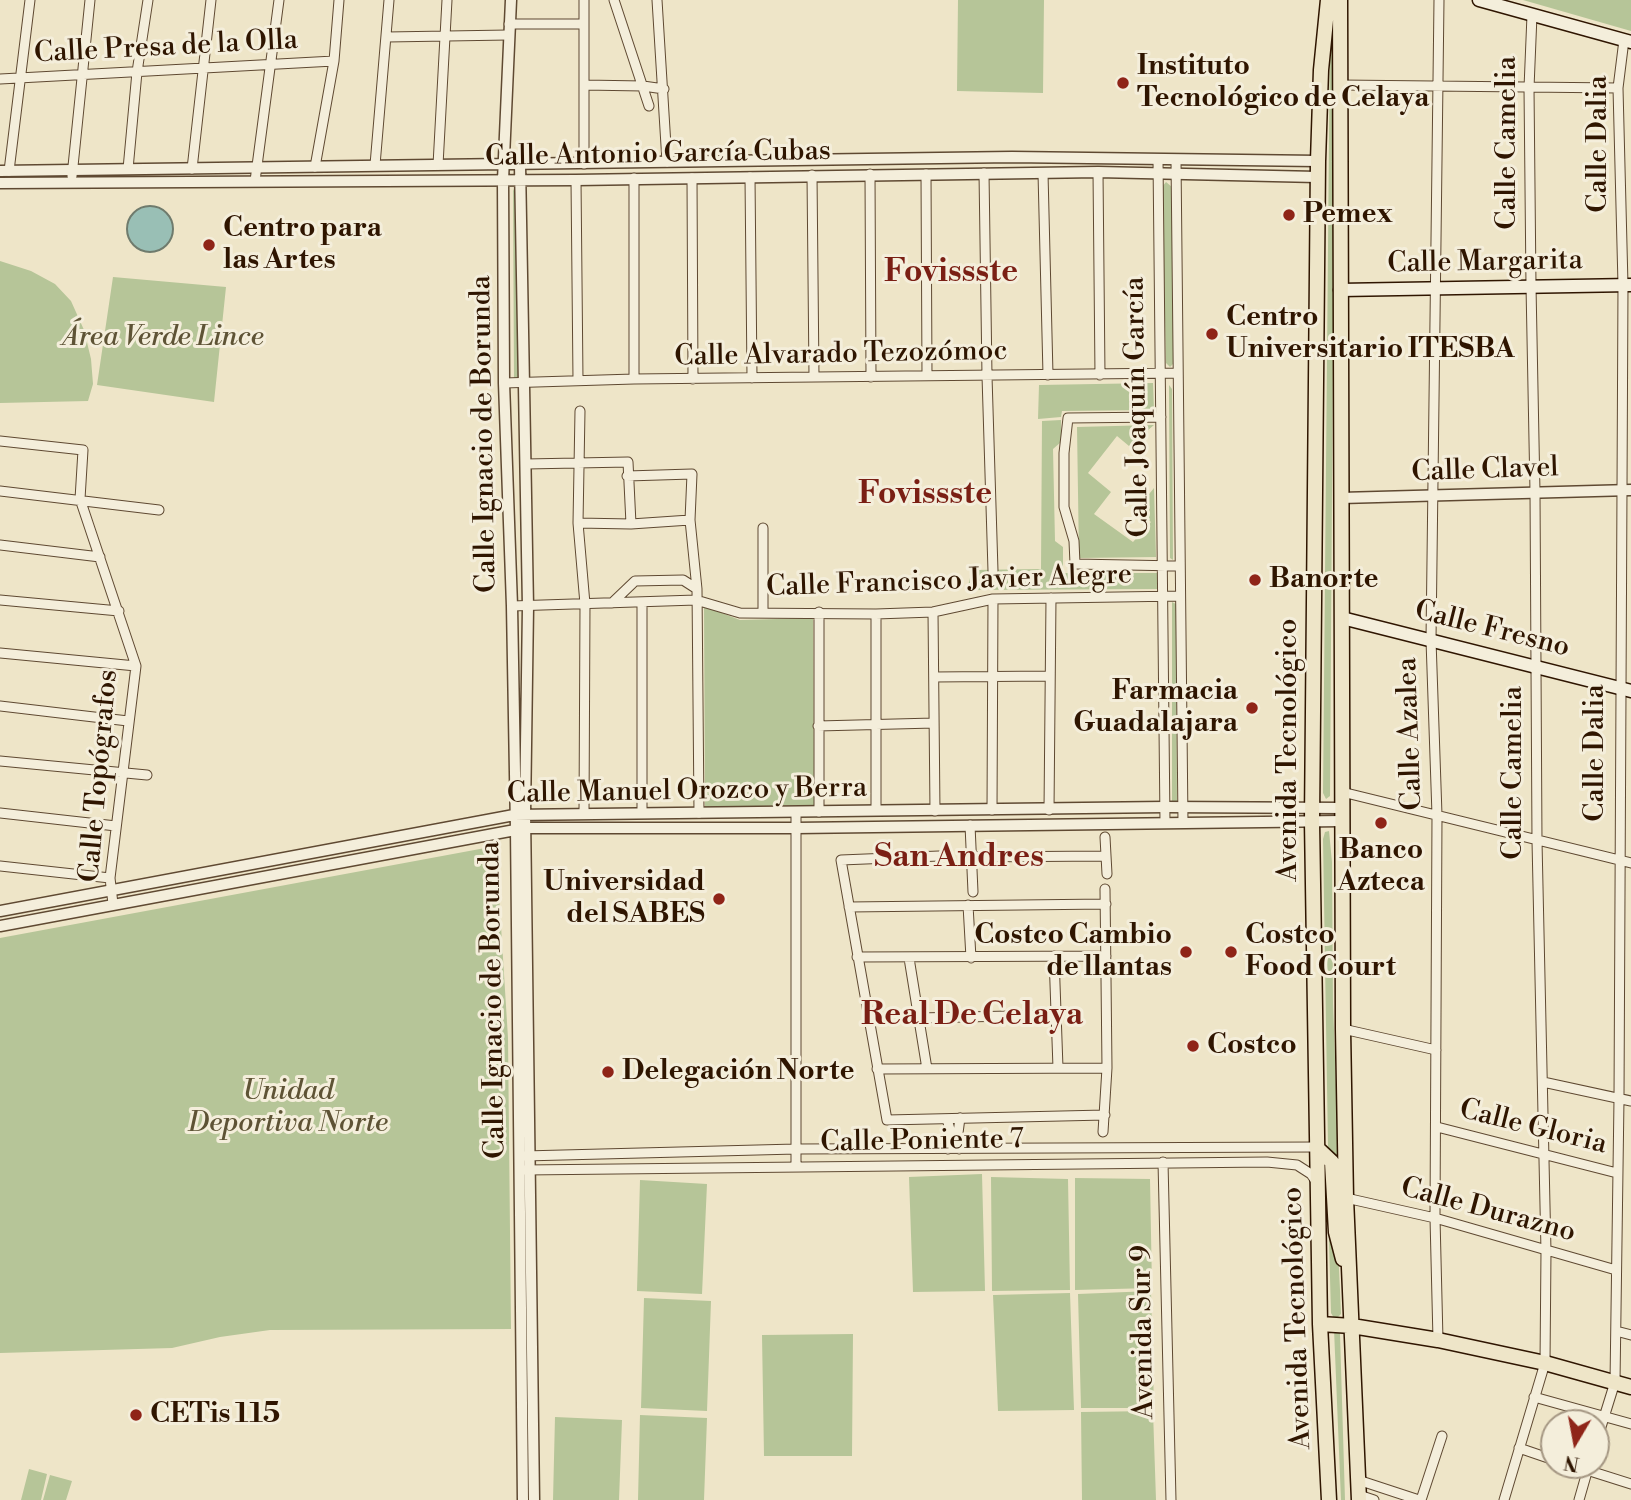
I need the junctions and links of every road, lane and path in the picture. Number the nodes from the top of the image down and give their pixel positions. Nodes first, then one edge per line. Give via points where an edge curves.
1 (30, 0) edge
2 (90, 0) edge
3 (148, 0) edge
4 (211, 0) edge
5 (279, 0) edge
6 (339, 0) edge
7 (389, 0) edge
8 (447, 0) edge
9 (511, 0) edge
10 (584, 0) edge
11 (614, 0) edge
12 (657, 0) edge
13 (1328, 0) edge
14 (1340, 0) edge
15 (1439, 0) edge
16 (1479, 0) edge
17 (1532, 15) junction
18 (584, 24) junction
19 (508, 29) junction
20 (445, 35) junction
21 (387, 37) junction
22 (1627, 41) edge
23 (334, 61) junction
24 (272, 65) junction
25 (202, 69) junction
26 (137, 72) junction
27 (82, 75) junction
28 (0, 79) edge
29 (20, 79) junction
30 (584, 85) junction
31 (1341, 85) junction
32 (643, 86) junction
33 (1438, 87) junction
34 (1530, 88) junction
35 (1618, 88) junction
36 (664, 89) junction
37 (649, 106) dead end
38 (1012, 157) junction
39 (1158, 160) junction
40 (1175, 160) junction
41 (1225, 160) junction
42 (1318, 161) junction
43 (667, 162) junction
44 (584, 164) junction
45 (375, 165) junction
46 (438, 165) junction
47 (504, 165) junction
48 (520, 165) junction
49 (256, 166) junction
50 (315, 167) junction
51 (128, 169) junction
52 (192, 169) junction
53 (73, 170) junction
54 (5, 171) edge
55 (1098, 172) junction
56 (984, 173) junction
57 (1013, 173) junction
58 (1043, 173) junction
59 (1158, 173) junction
60 (1177, 173) junction
61 (870, 174) junction
62 (926, 174) junction
63 (1224, 174) junction
64 (812, 175) junction
65 (750, 177) junction
66 (1317, 177) junction
67 (634, 178) junction
68 (692, 178) junction
69 (503, 180) junction
70 (520, 180) junction
71 (576, 180) junction
72 (255, 181) junction
73 (0, 183) edge
74 (72, 183) junction
75 (1627, 285) edge
76 (1531, 286) junction
77 (1435, 288) junction
78 (1340, 290) junction
79 (1161, 373) junction
80 (1178, 373) junction
81 (1101, 375) junction
82 (928, 376) junction
83 (987, 376) junction
84 (1048, 376) junction
85 (814, 377) junction
86 (871, 377) junction
87 (752, 378) junction
88 (634, 379) junction
89 (693, 379) junction
90 (578, 380) junction
91 (526, 381) junction
92 (504, 383) junction
93 (580, 411) dead end
94 (1161, 417) junction
95 (0, 441) edge
96 (578, 463) junction
97 (526, 464) junction
98 (627, 476) junction
99 (1626, 490) edge
100 (0, 491) edge
101 (1535, 492) junction
102 (1433, 495) junction
103 (1341, 498) junction
104 (79, 499) junction
105 (159, 510) dead end
106 (690, 520) junction
107 (578, 523) junction
108 (631, 524) junction
109 (763, 528) dead end
110 (0, 545) edge
111 (100, 557) junction
112 (1180, 566) junction
113 (1162, 567) junction
114 (993, 571) dead end
115 (697, 589) junction
116 (1180, 596) junction
117 (1163, 597) junction
118 (993, 598) junction
119 (1051, 598) junction
120 (0, 600) edge
121 (696, 600) junction
122 (612, 603) junction
123 (642, 603) junction
124 (585, 604) junction
125 (512, 606) junction
126 (528, 607) junction
127 (119, 611) junction
128 (819, 612) junction
129 (933, 612) junction
130 (762, 613) junction
131 (876, 614) junction
132 (1342, 618) junction
133 (1431, 640) junction
134 (0, 653) edge
135 (136, 666) junction
136 (1536, 666) junction
137 (1050, 676) junction
138 (933, 677) junction
139 (993, 677) junction
140 (1625, 690) edge
141 (0, 706) edge
142 (128, 720) junction
143 (934, 723) junction
144 (876, 725) junction
145 (818, 726) junction
146 (0, 761) edge
147 (122, 774) junction
148 (147, 775) dead end
149 (1342, 792) junction
150 (1165, 807) junction
151 (1182, 807) junction
152 (876, 810) junction
153 (992, 810) junction
154 (1049, 810) junction
155 (935, 811) junction
156 (796, 812) junction
157 (819, 812) junction
158 (0, 813) edge
159 (642, 813) junction
160 (699, 813) junction
161 (584, 814) junction
162 (1312, 814) junction
163 (1342, 814) junction
164 (520, 815) junction
165 (1437, 815) junction
166 (1165, 822) junction
167 (1183, 822) junction
168 (970, 825) junction
169 (116, 826) junction
170 (521, 828) junction
171 (796, 828) junction
172 (1105, 837) dead end
173 (1537, 841) junction
174 (939, 856) dead end
175 (1106, 856) junction
176 (971, 857) junction
177 (1619, 861) junction
178 (1631, 863) edge
179 (0, 866) edge
180 (1107, 874) dead end
181 (111, 883) junction
182 (1105, 889) dead end
183 (973, 892) dead end
184 (113, 904) junction
185 (1106, 904) junction
186 (968, 905) junction
187 (849, 907) junction
188 (0, 911) edge
189 (0, 926) edge
190 (1054, 956) junction
191 (1106, 956) junction
192 (857, 957) junction
193 (909, 958) junction
194 (971, 958) junction
195 (1056, 1015) junction
196 (918, 1018) junction
197 (1343, 1029) junction
198 (1436, 1050) junction
199 (1058, 1068) junction
200 (1107, 1068) junction
201 (877, 1069) junction
202 (927, 1069) junction
203 (1543, 1082) junction
204 (1619, 1098) junction
205 (1631, 1101) edge
206 (1105, 1115) junction
207 (960, 1118) junction
208 (947, 1119) junction
209 (1437, 1127) junction
210 (1104, 1132) dead end
211 (1316, 1147) junction
212 (796, 1149) junction
213 (948, 1149) junction
214 (959, 1149) junction
215 (1543, 1155) junction
216 (524, 1156) junction
217 (1163, 1162) junction
218 (796, 1166) junction
219 (525, 1170) junction
220 (1617, 1174) junction
221 (1317, 1183) junction
222 (1346, 1198) junction
223 (1435, 1218) junction
224 (1546, 1251) junction
225 (1616, 1270) junction
226 (1350, 1288) junction
227 (1320, 1324) junction
228 (1352, 1326) junction
229 (1616, 1331) junction
230 (1631, 1335) edge
231 (1438, 1340) junction
232 (1545, 1363) junction
233 (1615, 1382) junction
234 (1631, 1387) edge
235 (1534, 1397) junction
236 (1576, 1409) edge
237 (1607, 1409) edge
238 (1610, 1419) edge
239 (1631, 1424) edge
240 (1441, 1436) dead end
241 (1519, 1448) junction
242 (1540, 1455) edge
243 (1610, 1476) edge
244 (1585, 1479) edge
245 (1631, 1483) edge
246 (1359, 1492) edge
247 (523, 1500) edge
248 (534, 1500) edge
249 (1171, 1500) edge
250 (1329, 1500) edge
251 (1374, 1500) edge
252 (1420, 1500) edge
253 (1504, 1500) edge
254 (1579, 1500) edge

1 - 29 street
2 - 27 street
3 - 26 street
4 - 25 street
5 - 24 street
6 - 23 street
7 - 21 street
8 - 20 street
9 - 19 street, Calle Ignacio de Borunda
10 - 18 street
11 - 32 street
12 - 36 street, Calle Antonio García Cubas
13 - 42 main road, Avenida Tecnológico
14 - 31 main road, Avenida Tecnológico
15 - 33 street, Calle Azalea
16 - 17 main road
17 - 22 main road
17 - 34 street, Calle Camelia
18 - 19 street
18 - 30 street
19 - 20 street
19 - 47 street, Calle Ignacio de Borunda
20 - 21 street
20 - 46 street
21 - 45 street
22 - 35 street, Calle Dalia
23 - 24 street, Calle Presa de la Olla
23 - 50 street
24 - 25 street, Calle Presa de la Olla
24 - 49 street
25 - 26 street, Calle Presa de la Olla
25 - 52 street
26 - 27 street, Calle Presa de la Olla
26 - 51 street
27 - 29 street, Calle Presa de la Olla
27 - 53 street
28 - 29 street, Calle Presa de la Olla
29 - 54 street
30 - 32 street
30 - 44 street
31 - 33 street
31 - 78 main road, Avenida Tecnológico
32 - 36 street
32 - 37 street
33 - 34 street
33 - 77 street, Calle Azalea
34 - 35 street
34 - 76 street, Calle Camelia
35 - 75 street, Calle Dalia
36 - 43 street, Calle Antonio García Cubas
38 - 39 street, Calle Antonio García Cubas
38 - 43 street, Calle Antonio García Cubas
38 - 57 street
39 - 40 street, Calle Antonio García Cubas
39 - 59 street, Calle Joaquín García
40 - 41 street, Calle Antonio García Cubas
40 - 60 street, Calle Joaquín García
41 - 42 street, Calle Antonio García Cubas
41 - 63 street
42 - 66 main road, Avenida Tecnológico
43 - 44 street, Calle Antonio García Cubas
44 - 48 street, Calle Antonio García Cubas
45 - 46 street, Calle Antonio García Cubas
45 - 50 street, Calle Antonio García Cubas
46 - 47 street, Calle Antonio García Cubas
47 - 48 street, Calle Antonio García Cubas
47 - 69 street, Calle Ignacio de Borunda
48 - 70 street, Calle Ignacio de Borunda
49 - 50 street, Calle Antonio García Cubas
49 - 52 street, Calle Antonio García Cubas
49 - 72 street
51 - 52 street, Calle Antonio García Cubas
51 - 53 street, Calle Antonio García Cubas
53 - 54 street, Calle Antonio García Cubas
53 - 74 street
55 - 58 street, Calle Antonio García Cubas
55 - 59 street, Calle Antonio García Cubas
55 - 81 street
56 - 57 street, Calle Antonio García Cubas
56 - 62 street, Calle Antonio García Cubas
56 - 83 street
57 - 58 street, Calle Antonio García Cubas
58 - 84 street
59 - 60 street, Calle Antonio García Cubas
59 - 79 street, Calle Joaquín García
60 - 63 street, Calle Antonio García Cubas
60 - 80 street, Calle Joaquín García
61 - 62 street, Calle Antonio García Cubas
61 - 64 street, Calle Antonio García Cubas
61 - 86 street
62 - 82 street
63 - 66 street, Calle Antonio García Cubas
64 - 65 street, Calle Antonio García Cubas
64 - 85 street
65 - 68 street, Calle Antonio García Cubas
65 - 87 street
66 - 162 main road, Avenida Tecnológico
67 - 68 street, Calle Antonio García Cubas
67 - 71 street, Calle Antonio García Cubas
67 - 88 street
68 - 89 street
69 - 70 street, Calle Antonio García Cubas
69 - 72 street, Calle Antonio García Cubas
69 - 92 street, Calle Ignacio de Borunda
70 - 71 street, Calle Antonio García Cubas
70 - 91 street, Calle Ignacio de Borunda
71 - 90 street
72 - 74 street, Calle Antonio García Cubas
73 - 74 street, Calle Antonio García Cubas
75 - 76 main road, Calle Margarita
75 - 99 street, Calle Dalia
76 - 77 main road, Calle Margarita
76 - 101 street, Calle Camelia
77 - 78 main road, Calle Margarita
77 - 102 street, Calle Azalea
78 - 103 main road, Avenida Tecnológico
79 - 80 street, Calle Alvarado Tezozómoc
79 - 81 street, Calle Alvarado Tezozómoc
79 - 94 street, Calle Joaquín García
80 - 112 street, Calle Joaquín García
81 - 84 street, Calle Alvarado Tezozómoc
82 - 83 street, Calle Alvarado Tezozómoc
82 - 86 street, Calle Alvarado Tezozómoc
83 - 84 street, Calle Alvarado Tezozómoc
83 - 114 street
85 - 86 street, Calle Alvarado Tezozómoc
85 - 87 street, Calle Alvarado Tezozómoc
87 - 89 street, Calle Alvarado Tezozómoc
88 - 89 street, Calle Alvarado Tezozómoc
88 - 90 street, Calle Alvarado Tezozómoc
90 - 91 street, Calle Alvarado Tezozómoc
91 - 92 street, Calle Alvarado Tezozómoc
91 - 97 street, Calle Ignacio de Borunda
92 - 125 street, Calle Ignacio de Borunda
93 - 96 street
94 - 113 street, Calle Joaquín García
94 - 113 street via 1068,418 1063,453 1064,507 1075,564
95 - 104 street, Calle Topógrafos via 83,450
96 - 97 street
96 - 98 street via 628,462
96 - 107 street
97 - 126 street, Calle Ignacio de Borunda
98 - 106 street via 692,474
98 - 108 street
99 - 101 street, Calle Clavel
99 - 140 street, Calle Dalia
100 - 104 street
101 - 102 street, Calle Clavel
101 - 136 street, Calle Camelia
102 - 103 street, Calle Clavel
102 - 133 street, Calle Azalea
103 - 132 main road, Avenida Tecnológico
104 - 105 street
104 - 111 street, Calle Topógrafos
106 - 108 street
106 - 115 street
107 - 108 street
107 - 124 street
109 - 130 street
110 - 111 street
111 - 127 street, Calle Topógrafos
112 - 113 street
112 - 116 street, Calle Joaquín García
113 - 117 street, Calle Joaquín García
115 - 121 street
115 - 122 street via 683,580 635,581
116 - 117 street, Calle Francisco Javier Alegre
116 - 151 street, Calle Joaquín García
117 - 119 street, Calle Francisco Javier Alegre
117 - 150 street, Calle Joaquín García
118 - 119 street, Calle Francisco Javier Alegre
118 - 129 street, Calle Francisco Javier Alegre
118 - 139 street
119 - 137 street
120 - 127 street
121 - 123 street, Calle Francisco Javier Alegre
121 - 130 street, Calle Francisco Javier Alegre via 740,613
121 - 160 street
122 - 123 street, Calle Francisco Javier Alegre
122 - 124 street, Calle Francisco Javier Alegre
123 - 159 street
124 - 126 street, Calle Francisco Javier Alegre
124 - 161 street
125 - 126 street, Calle Francisco Javier Alegre
125 - 164 street, Calle Ignacio de Borunda
126 - 164 street, Calle Ignacio de Borunda
127 - 135 street, Calle Topógrafos
128 - 130 street, Calle Francisco Javier Alegre
128 - 131 street, Calle Francisco Javier Alegre
128 - 145 street
129 - 131 street, Calle Francisco Javier Alegre
129 - 138 street
131 - 144 street
132 - 133 main road, Calle Fresno
132 - 149 main road, Avenida Tecnológico
133 - 136 main road, Calle Fresno
133 - 165 street, Calle Azalea
134 - 135 street
135 - 142 street, Calle Topógrafos
136 - 140 main road, Calle Fresno
136 - 173 street, Calle Camelia
137 - 139 street
137 - 154 street
138 - 139 street
138 - 143 street
139 - 153 street
140 - 177 street, Calle Dalia
141 - 142 street
142 - 147 street, Calle Topógrafos
143 - 144 street
143 - 155 street
144 - 145 street
144 - 152 street
145 - 157 street
146 - 147 street
147 - 148 street
147 - 169 street, Calle Topógrafos
149 - 163 main road, Avenida Tecnológico
149 - 165 street
150 - 151 street, Calle Manuel Orozco y Berra
150 - 154 street, Calle Manuel Orozco y Berra
150 - 166 street, Calle Joaquín García
151 - 162 street, Calle Manuel Orozco y Berra
151 - 167 street, Calle Joaquín García
152 - 155 street, Calle Manuel Orozco y Berra
152 - 157 street, Calle Manuel Orozco y Berra
153 - 154 street, Calle Manuel Orozco y Berra
153 - 155 street, Calle Manuel Orozco y Berra
156 - 157 street, Calle Manuel Orozco y Berra
156 - 160 street, Calle Manuel Orozco y Berra
156 - 171 street
158 - 169 street
159 - 160 street, Calle Manuel Orozco y Berra
159 - 161 street, Calle Manuel Orozco y Berra
161 - 164 street, Calle Manuel Orozco y Berra
162 - 163 street, Calle Manuel Orozco y Berra
162 - 167 street, Calle Manuel Orozco y Berra
162 - 211 main road, Avenida Tecnológico
163 - 197 main road, Avenida Tecnológico
164 - 170 street, Calle Ignacio de Borunda
164 - 181 street, Calle Manuel Orozco y Berra
165 - 173 street
165 - 198 street, Calle Azalea
166 - 167 street, Calle Manuel Orozco y Berra
166 - 168 street, Calle Manuel Orozco y Berra
168 - 171 street, Calle Manuel Orozco y Berra
168 - 176 street
169 - 181 street, Calle Topógrafos
170 - 171 street, Calle Manuel Orozco y Berra
170 - 184 street, Calle Manuel Orozco y Berra
170 - 216 street, Calle Ignacio de Borunda
171 - 212 street
172 - 175 street
173 - 177 street
173 - 203 street, Calle Camelia
174 - 187 street via 841,860
175 - 176 street
175 - 180 street
176 - 183 street
177 - 178 street
177 - 204 street, Calle Dalia
179 - 181 street
181 - 184 street, Calle Topógrafos
181 - 188 street, Calle Manuel Orozco y Berra
182 - 185 street
184 - 189 street, Calle Manuel Orozco y Berra
185 - 186 street
185 - 191 street
186 - 187 street
186 - 194 street
187 - 192 street
190 - 191 street
190 - 194 street
190 - 195 street
191 - 200 street
192 - 193 street
192 - 201 street
193 - 194 street
193 - 196 street
195 - 196 street
195 - 199 street
196 - 202 street
197 - 198 street
197 - 222 main road, Avenida Tecnológico
198 - 209 street, Calle Azalea
199 - 200 street
199 - 202 street
200 - 206 street
201 - 202 street
201 - 208 street via 887,1120
203 - 204 street
203 - 215 street, Calle Camelia
204 - 205 street
204 - 220 street, Calle Dalia
206 - 207 street
206 - 210 street
207 - 208 street
207 - 214 street
208 - 213 street via 951,1133
209 - 215 street, Calle Gloria
209 - 223 street, Calle Azalea
211 - 214 street, Calle Poniente 7
211 - 221 main road, Avenida Tecnológico
211 - 226 main road via 1332,1162 1336,1232
212 - 213 street, Calle Poniente 7
212 - 216 street, Calle Poniente 7
212 - 218 street
213 - 214 street, Calle Poniente 7
215 - 220 street, Calle Gloria
215 - 224 street, Calle Camelia
216 - 219 street, Calle Ignacio de Borunda
217 - 218 street, Calle Poniente 7
217 - 221 street, Calle Poniente 7 via 1297,1165
217 - 249 street, Avenida Sur 9
218 - 219 street, Calle Poniente 7
219 - 247 street, Calle Ignacio de Borunda
219 - 248 street, Calle Ignacio de Borunda
220 - 225 street, Calle Dalia
221 - 227 main road, Avenida Tecnológico
222 - 223 street, Calle Durazno
222 - 226 main road, Avenida Tecnológico
223 - 224 street, Calle Durazno
223 - 231 street, Calle Azalea
224 - 225 street, Calle Durazno
224 - 232 street, Calle Camelia
225 - 229 street, Calle Dalia
226 - 228 main road, Avenida Tecnológico
227 - 228 main road
227 - 250 main road, Avenida Tecnológico
228 - 231 main road
228 - 246 main road, Avenida Tecnológico
229 - 230 street
229 - 233 street, Calle Dalia
231 - 232 main road
232 - 233 main road
232 - 235 street, Calle Camelia
233 - 234 main road
233 - 237 street, Calle Dalia
235 - 236 street
235 - 241 street, Calle Camelia
238 - 239 street
240 - 252 street
241 - 242 street
241 - 253 street, Calle Camelia
243 - 245 street
244 - 254 street
246 - 251 street
246 - 252 street

